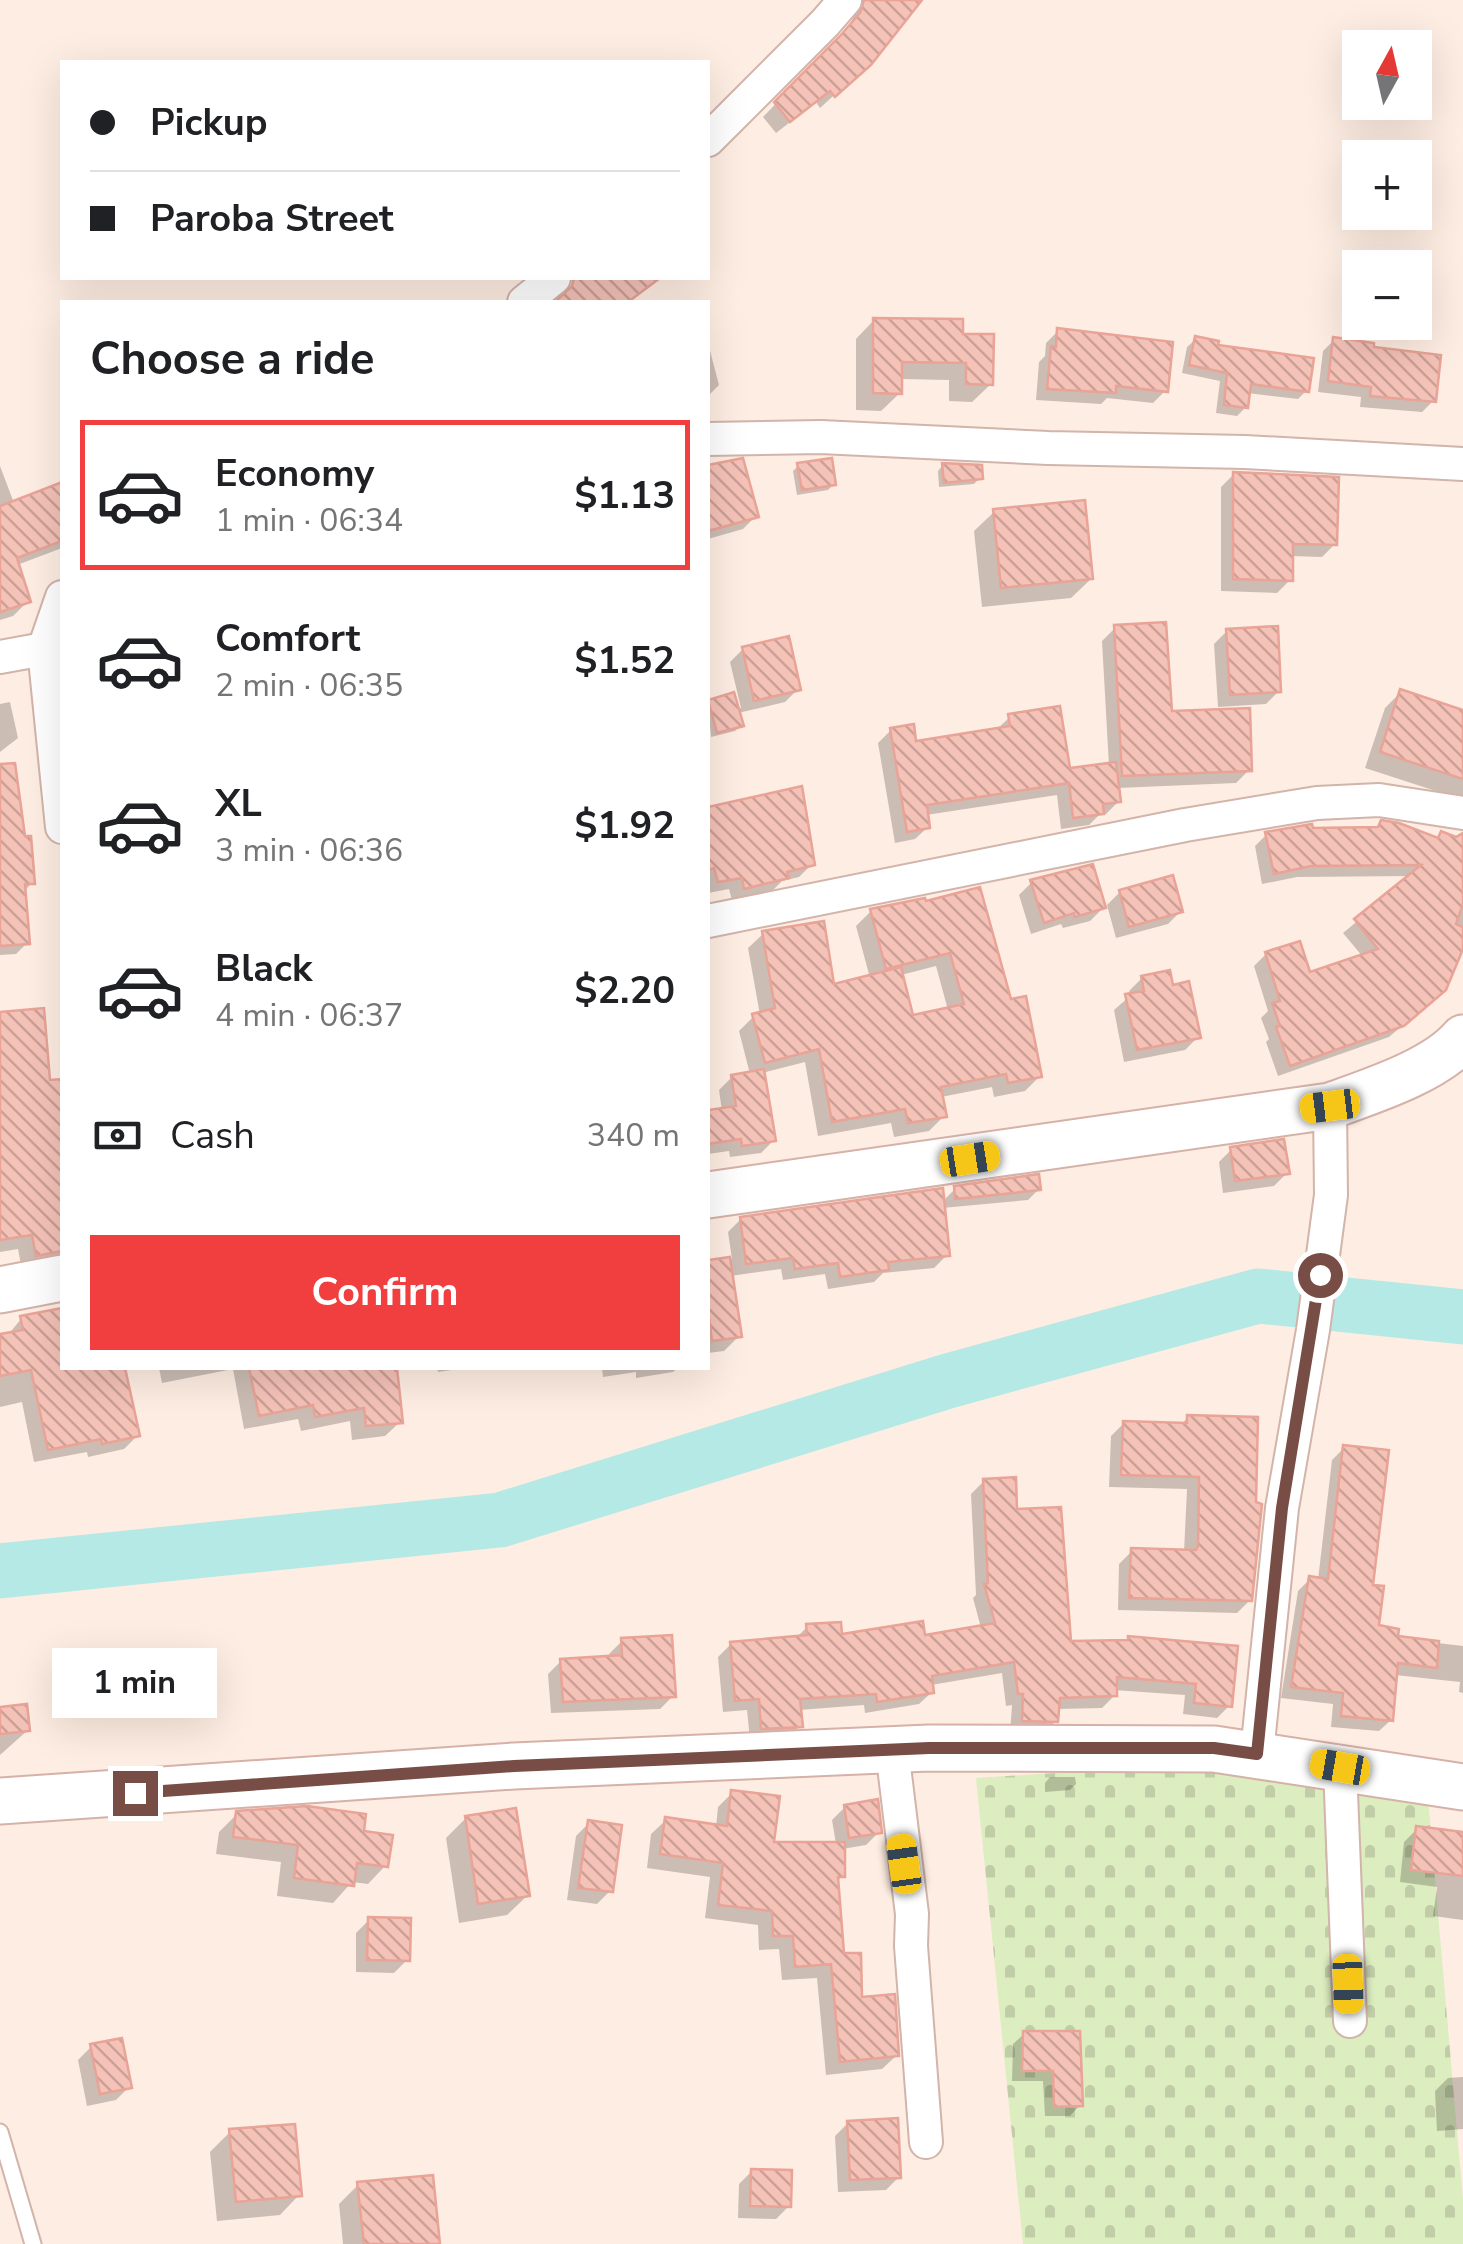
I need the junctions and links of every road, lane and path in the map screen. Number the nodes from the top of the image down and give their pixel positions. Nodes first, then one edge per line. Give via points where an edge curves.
1 (845, 0) edge
2 (710, 138) edge
3 (552, 280) edge
4 (526, 300) edge
5 (710, 439) edge
6 (1463, 464) edge
7 (60, 603) edge
8 (44, 648) junction
9 (0, 657) edge
10 (59, 776) edge
11 (1463, 813) edge
12 (710, 920) edge
13 (1463, 1038) edge
14 (1330, 1106) junction
15 (710, 1195) edge
16 (60, 1278) edge
17 (0, 1290) edge
18 (892, 1750) junction
19 (1257, 1754) junction
20 (1340, 1767) junction
21 (1463, 1787) edge
22 (0, 1800) edge
23 (1350, 2021) dead end
24 (0, 2132) edge
25 (926, 2142) dead end
26 (34, 2244) edge

1 - 2 street
3 - 4 street
5 - 6 street via 821,437
7 - 8 street
8 - 9 street
8 - 10 street
11 - 12 street via 1379,800 1318,802
13 - 14 street via 1391,1084
14 - 15 street
14 - 19 street via 1331,1194 1282,1508
16 - 17 street
18 - 19 street via 1214,1748
18 - 22 street via 514,1766
18 - 25 street via 912,1914
19 - 20 street
20 - 21 street
20 - 23 street
24 - 26 lane

